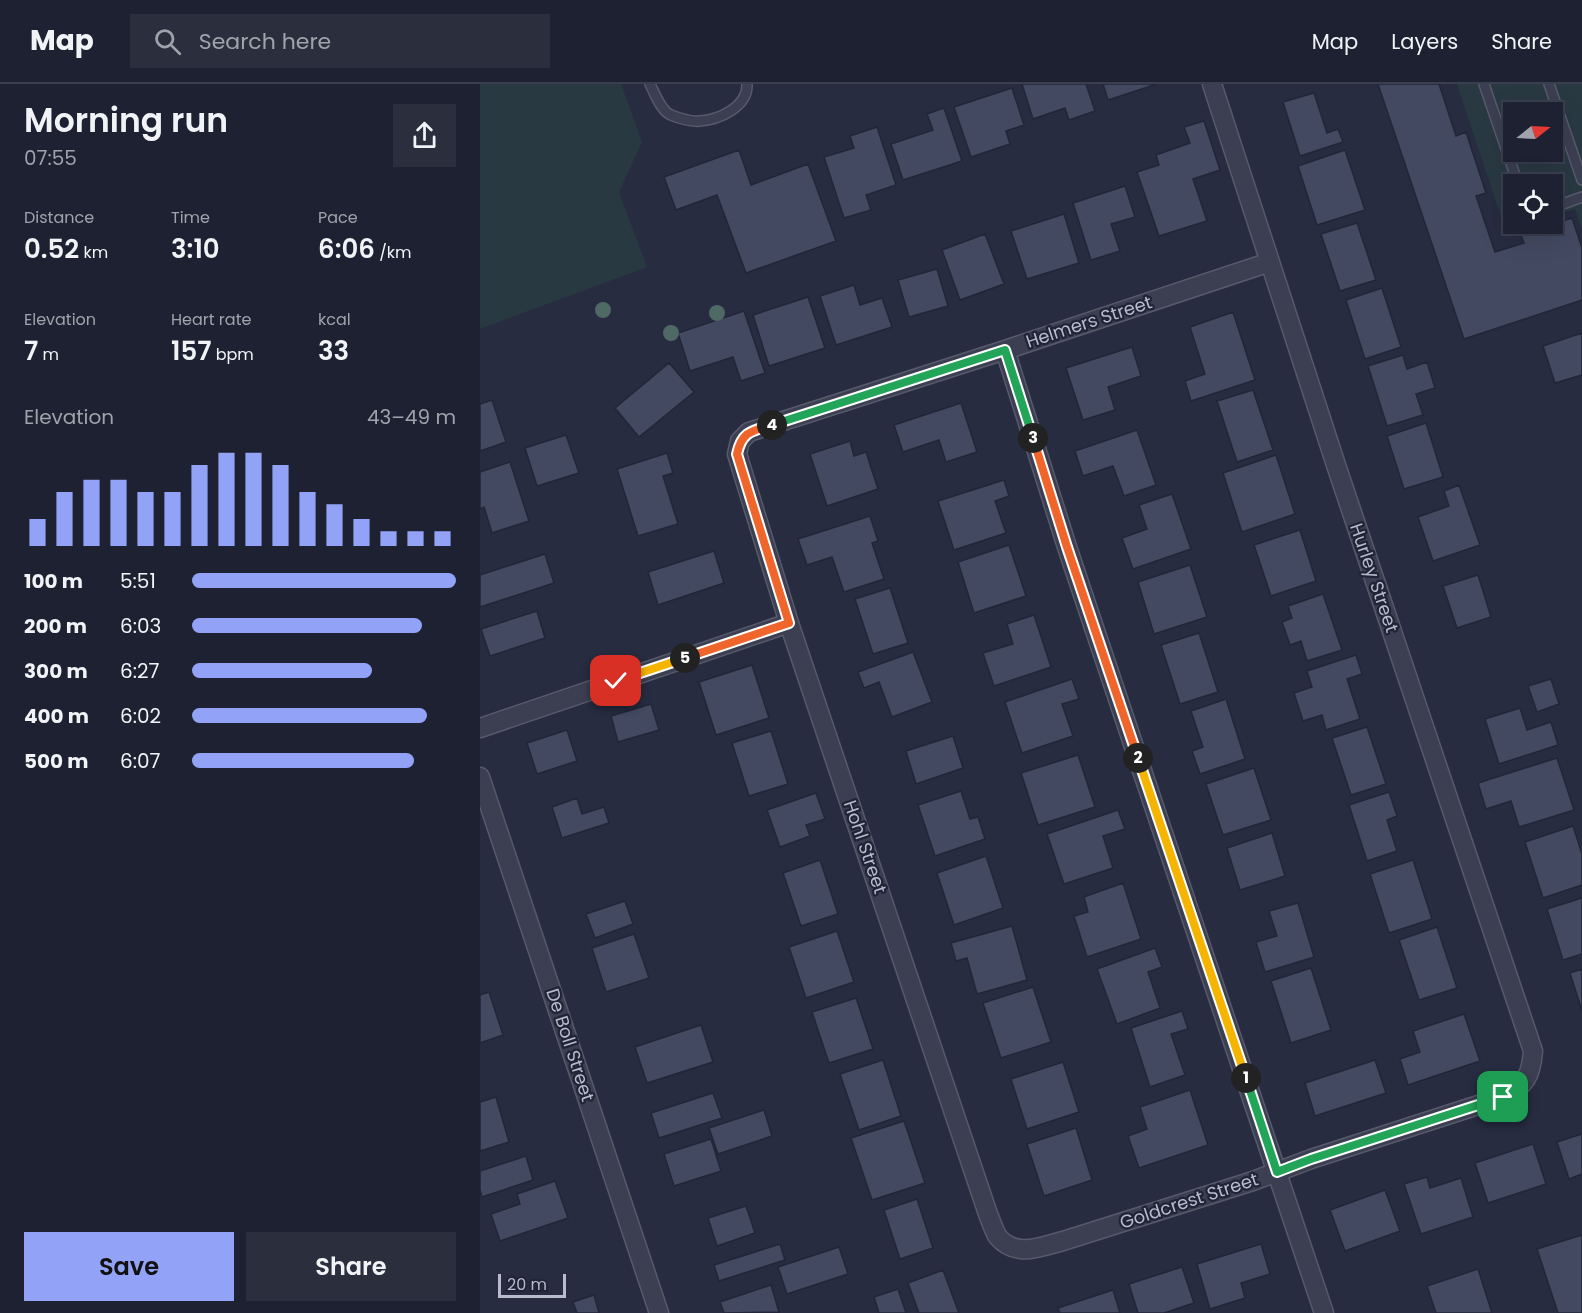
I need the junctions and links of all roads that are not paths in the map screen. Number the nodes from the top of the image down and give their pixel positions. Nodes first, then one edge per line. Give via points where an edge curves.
1 (650, 84) edge
2 (747, 84) edge
3 (1212, 84) edge
4 (1484, 84) edge
5 (1549, 84) edge
6 (1515, 174) edge
7 (1582, 180) edge
8 (1582, 198) edge
9 (1563, 204) edge
10 (1270, 262) junction
11 (1005, 350) junction
12 (740, 441) joint
13 (789, 623) junction
14 (480, 728) edge
15 (480, 777) edge
16 (1530, 1072) joint
17 (1277, 1172) junction
18 (1008, 1245) joint
19 (659, 1313) edge
20 (1324, 1313) edge

1 - 2 lane via 669,115 697,122 720,117 741,103
3 - 10 street, Hurley Street
4 - 6 lane
5 - 7 lane
8 - 9 lane
10 - 11 street, Helmers Street
10 - 16 street, Hurley Street via 1533,1051
11 - 12 street, Helmers Street via 748,432
11 - 17 street via 1067,547
12 - 13 street, Hohl Street via 737,454
13 - 14 street
13 - 18 street, Hohl Street via 988,1214 997,1236
15 - 19 street, De Boll Street
16 - 17 street, Goldcrest Street via 1518,1089 1503,1097
17 - 18 street, Goldcrest Street via 1062,1241 1019,1250
17 - 20 street

